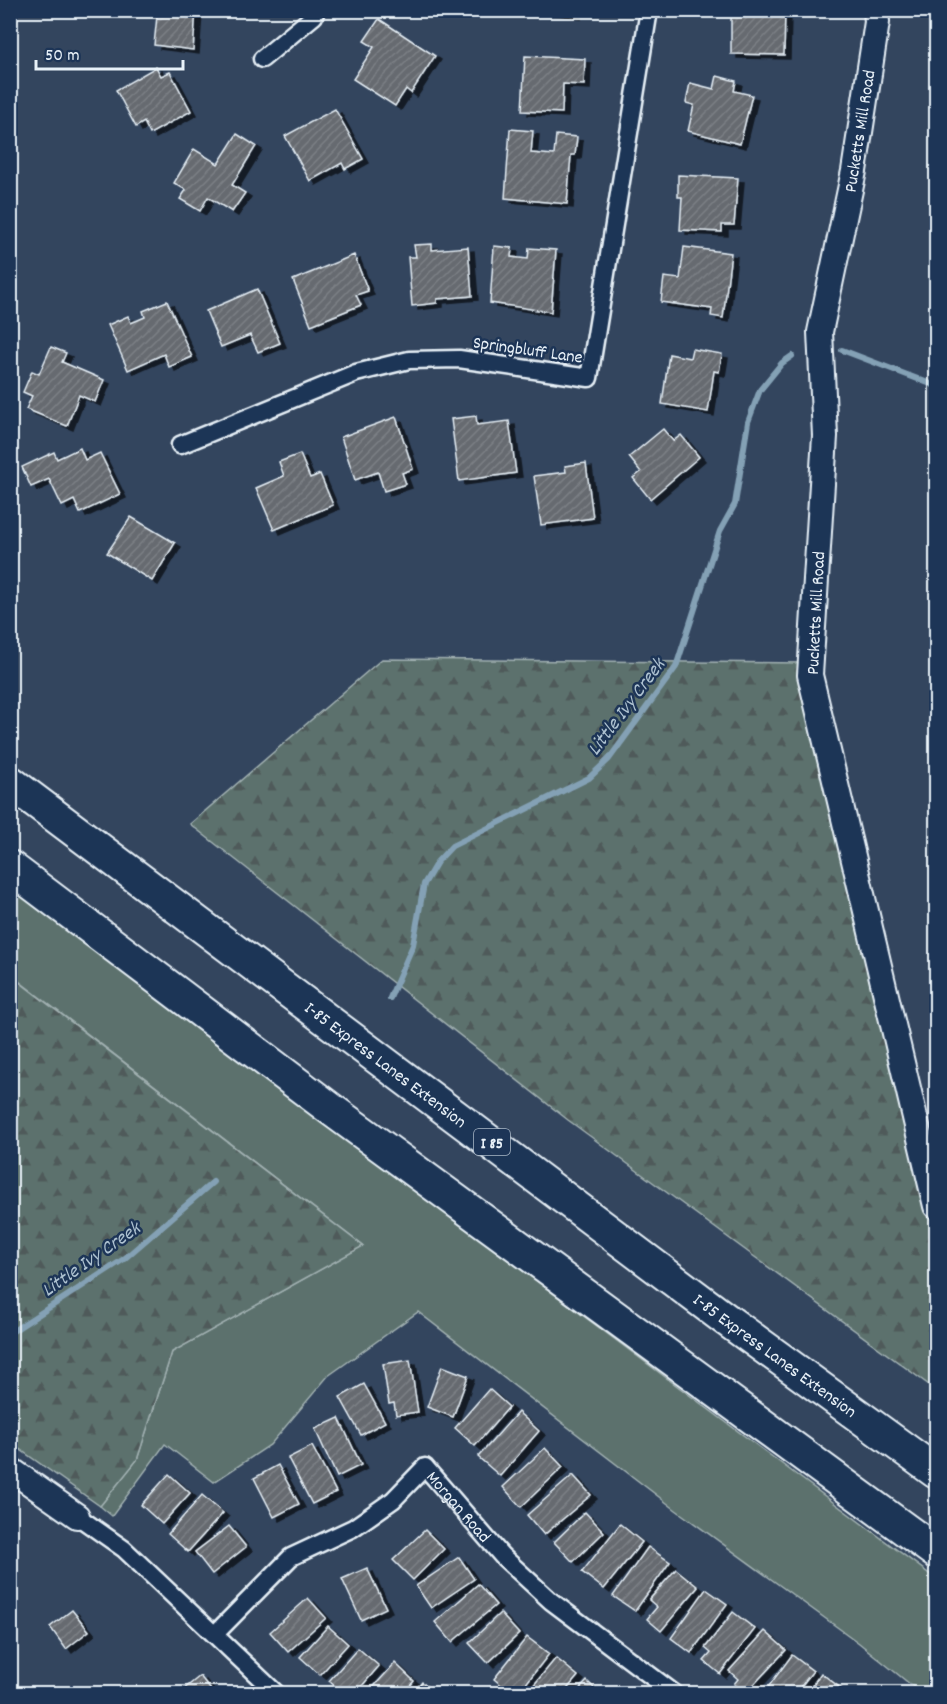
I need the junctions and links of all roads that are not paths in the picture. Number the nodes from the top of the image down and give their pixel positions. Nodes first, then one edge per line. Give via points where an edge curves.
1 (316, 10) edge
2 (649, 10) edge
3 (876, 10) edge
4 (262, 59) dead end
5 (180, 445) dead end
6 (10, 782) edge
7 (10, 867) edge
8 (936, 1206) edge
9 (10, 1469) edge
10 (936, 1472) edge
11 (77, 1516) joint
12 (936, 1552) edge
13 (216, 1633) junction
14 (277, 1694) edge
15 (675, 1694) edge

1 - 4 street via 314,16
2 - 5 street, Springbluff Lane via 589,378 459,359 409,360 356,374
3 - 8 street, Pucketts Mill Road via 854,171 820,332 825,436 810,675
6 - 10 highway, I-85 Express Lanes Extension / I 85 via 724,1318
7 - 12 highway via 351,1124
9 - 11 street
11 - 13 street via 124,1549
13 - 14 street
13 - 15 street, Morgan Road via 291,1557 353,1528 393,1500 425,1467 502,1556 551,1602

